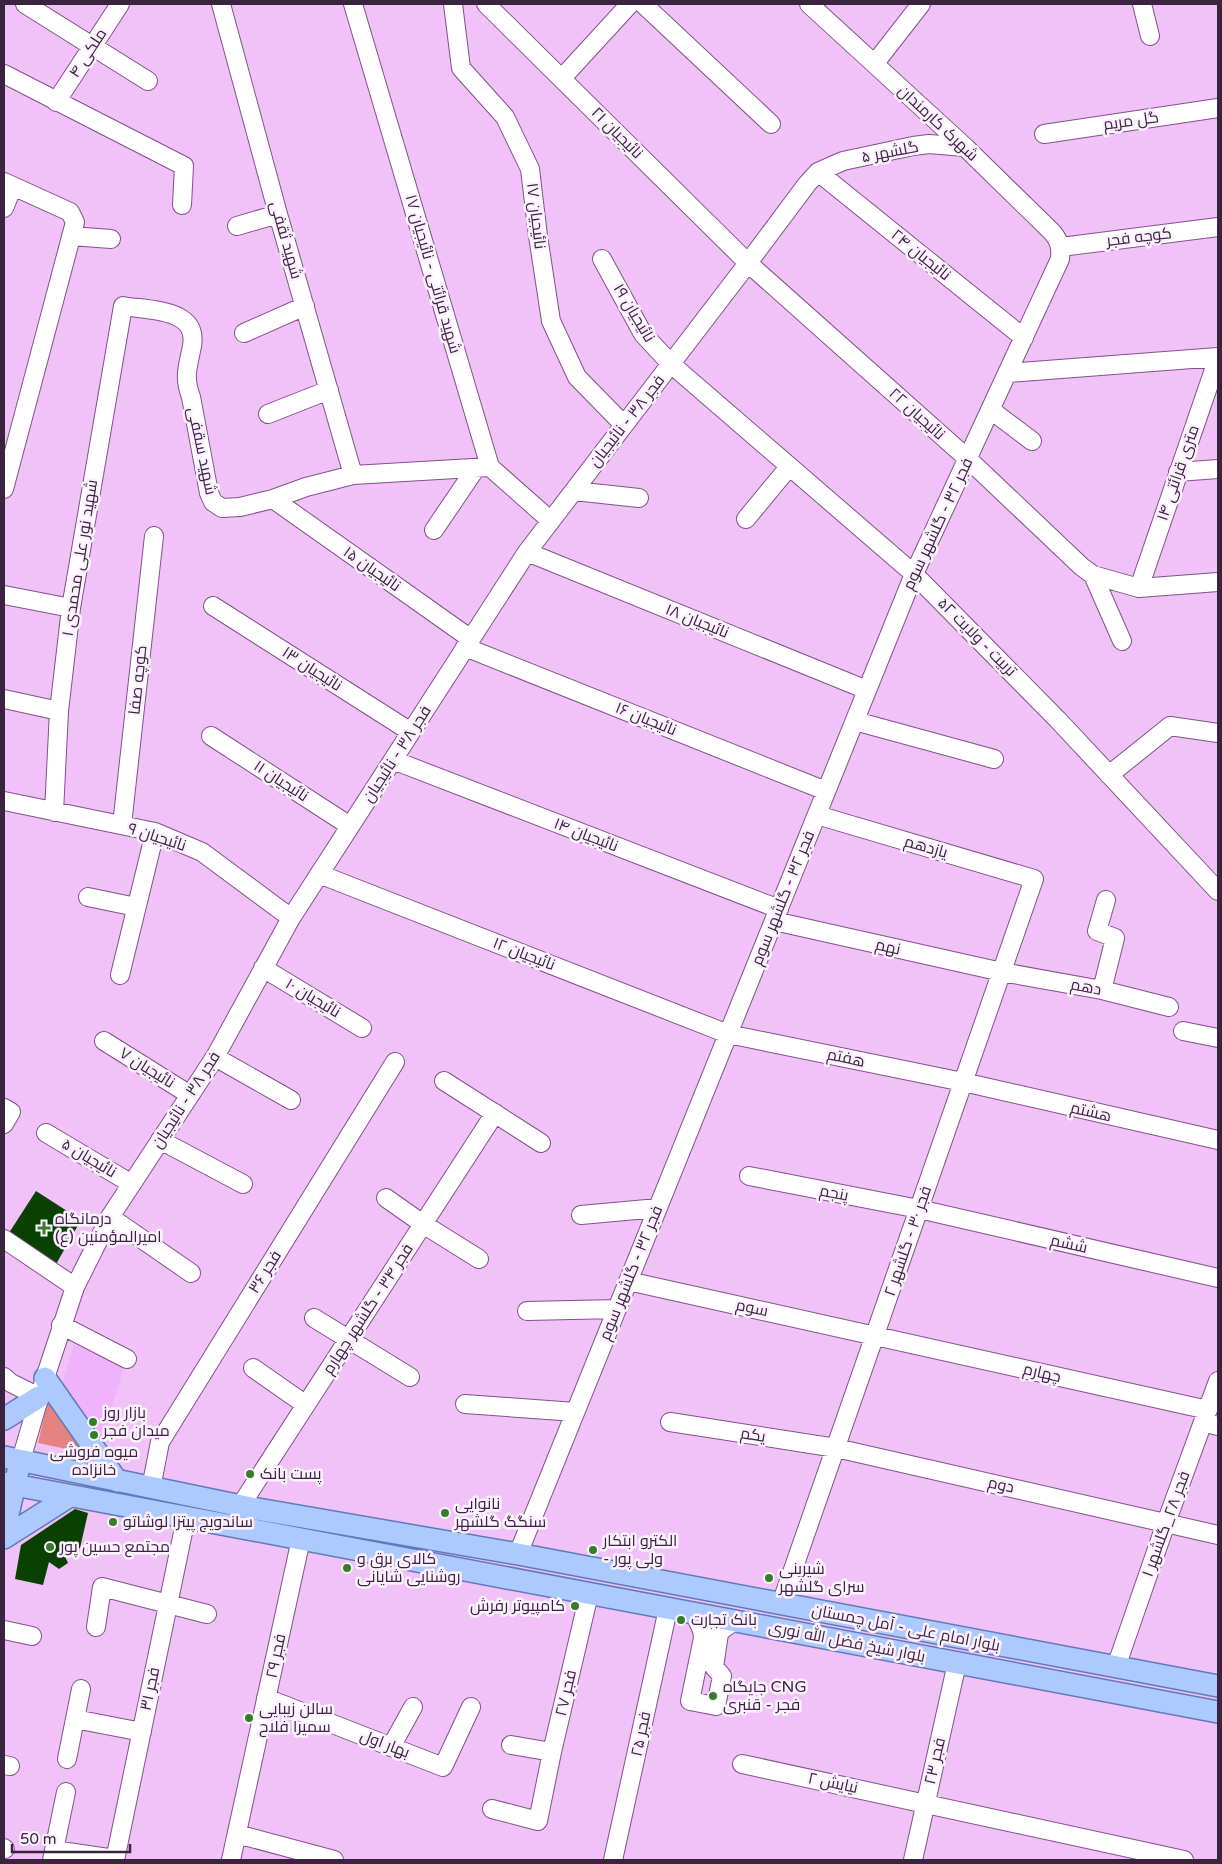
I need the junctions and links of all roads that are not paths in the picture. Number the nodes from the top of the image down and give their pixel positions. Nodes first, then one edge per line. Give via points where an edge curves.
1 (25, 4) edge
2 (120, 4) edge
3 (222, 4) edge
4 (353, 4) edge
5 (453, 4) edge
6 (486, 4) edge
7 (630, 4) edge
8 (643, 4) edge
9 (809, 4) edge
10 (921, 4) edge
11 (1142, 4) edge
12 (1150, 36) dead end
13 (92, 46) junction
14 (875, 64) junction
15 (4, 74) edge
16 (562, 78) junction
17 (148, 81) dead end
18 (56, 102) junction
19 (1218, 108) edge
20 (771, 124) dead end
21 (1044, 134) dead end
22 (965, 148) junction
23 (818, 172) junction
24 (8, 184) edge
25 (182, 205) dead end
26 (4, 208) edge
27 (278, 214) junction
28 (237, 226) dead end
29 (1218, 227) edge
30 (72, 236) junction
31 (111, 239) dead end
32 (1061, 247) junction
33 (602, 259) dead end
34 (748, 263) junction
35 (123, 306) joint
36 (304, 306) junction
37 (244, 333) dead end
38 (1024, 338) junction
39 (1218, 358) edge
40 (671, 364) junction
41 (1008, 373) junction
42 (329, 390) junction
43 (990, 410) junction
44 (268, 414) dead end
45 (624, 425) junction
46 (1032, 441) dead end
47 (10, 443) edge
48 (968, 459) junction
49 (789, 467) junction
50 (483, 468) junction
51 (1218, 469) edge
52 (1178, 472) junction
53 (353, 475) junction
54 (4, 489) edge
55 (574, 491) junction
56 (639, 498) dead end
57 (273, 499) junction
58 (746, 519) dead end
59 (551, 521) junction
60 (434, 530) dead end
61 (154, 536) dead end
62 (527, 552) junction
63 (914, 574) junction
64 (1092, 575) junction
65 (1218, 582) edge
66 (1139, 588) junction
67 (4, 595) edge
68 (214, 606) dead end
69 (71, 608) junction
70 (1122, 640) dead end
71 (468, 643) junction
72 (868, 690) junction
73 (4, 699) edge
74 (59, 711) junction
75 (855, 721) junction
76 (411, 732) junction
77 (1218, 734) edge
78 (211, 736) dead end
79 (994, 759) dead end
80 (393, 760) junction
81 (1109, 775) junction
82 (826, 791) junction
83 (4, 801) edge
84 (54, 812) junction
85 (817, 815) junction
86 (122, 825) junction
87 (350, 826) junction
88 (154, 832) junction
89 (319, 874) junction
90 (1034, 878) joint
91 (1218, 890) edge
92 (88, 897) dead end
93 (1106, 900) dead end
94 (136, 907) junction
95 (776, 915) junction
96 (291, 918) junction
97 (263, 968) junction
98 (1002, 972) junction
99 (120, 975) dead end
100 (1102, 990) junction
101 (1169, 1007) dead end
102 (362, 1028) dead end
103 (1183, 1031) dead end
104 (728, 1034) junction
105 (1218, 1038) edge
106 (104, 1041) dead end
107 (215, 1057) junction
108 (395, 1062) dead end
109 (444, 1081) dead end
110 (964, 1082) junction
111 (190, 1095) junction
112 (291, 1100) dead end
113 (495, 1113) junction
114 (46, 1132) dead end
115 (160, 1140) junction
116 (1218, 1140) edge
117 (541, 1143) dead end
118 (749, 1176) dead end
119 (132, 1184) junction
120 (243, 1184) dead end
121 (386, 1198) dead end
122 (658, 1208) junction
123 (919, 1209) junction
124 (581, 1215) dead end
125 (110, 1218) junction
126 (423, 1224) junction
127 (4, 1239) edge
128 (479, 1259) dead end
129 (191, 1273) dead end
130 (1218, 1278) edge
131 (628, 1281) junction
132 (75, 1287) junction
133 (617, 1309) junction
134 (527, 1311) dead end
135 (314, 1318) dead end
136 (62, 1325) junction
137 (875, 1335) junction
138 (348, 1340) junction
139 (127, 1359) dead end
140 (253, 1368) dead end
141 (4, 1377) edge
142 (410, 1377) dead end
143 (1218, 1381) edge
144 (42, 1387) junction
145 (465, 1404) dead end
146 (306, 1405) junction
147 (575, 1412) junction
148 (4, 1419) edge
149 (1210, 1419) edge
150 (670, 1422) dead end
151 (836, 1448) junction
152 (12, 1458) edge
153 (118, 1481) junction
154 (9, 1484) edge
155 (151, 1488) junction
156 (70, 1496) junction
157 (241, 1505) junction
158 (186, 1518) junction
159 (1166, 1522) junction
160 (4, 1532) edge
161 (1218, 1535) edge
162 (4, 1538) edge
163 (301, 1539) junction
164 (518, 1554) junction
165 (589, 1594) junction
166 (168, 1604) junction
167 (781, 1604) junction
168 (668, 1608) junction
169 (207, 1614) dead end
170 (694, 1614) junction
171 (735, 1621) junction
172 (96, 1628) dead end
173 (4, 1630) edge
174 (32, 1636) dead end
175 (957, 1663) junction
176 (1116, 1667) junction
177 (1172, 1678) junction
178 (1218, 1686) edge
179 (81, 1690) dead end
180 (1218, 1695) edge
181 (266, 1698) junction
182 (1165, 1702) junction
183 (412, 1707) dead end
184 (471, 1707) dead end
185 (1218, 1710) edge
186 (75, 1719) junction
187 (142, 1732) junction
188 (511, 1745) dead end
189 (392, 1747) junction
190 (552, 1752) junction
191 (67, 1759) dead end
192 (742, 1764) dead end
193 (66, 1792) dead end
194 (925, 1803) junction
195 (492, 1809) dead end
196 (237, 1834) junction
197 (53, 1855) edge
198 (115, 1860) edge
199 (231, 1860) edge
200 (334, 1860) edge
201 (613, 1860) edge
202 (914, 1860) edge
203 (1184, 1860) edge

1 - 13 street
2 - 13 street, ملکی ۴
3 - 27 street, شهید ثقفی
4 - 50 street, شهید قرائتی - نائیجیان ۱۷
5 - 45 street, نائیجیان ۱۷ via 460,68 505,117 530,169 552,321 577,377
6 - 16 street, نائیجیان ۲۱
7 - 16 street
8 - 20 street
9 - 14 street, شهرک کارمندان
10 - 14 street
11 - 12 street
13 - 17 street
13 - 18 street, ملکی ۴
14 - 22 street, شهرک کارمندان
15 - 18 street
16 - 34 street, نائیجیان ۲۱
18 - 25 street via 184,166
19 - 21 street, گل مریم
22 - 23 street, گلشهر ۵ via 935,144 913,146 843,162
22 - 32 street, شهرک کارمندان via 1053,233
23 - 34 street, فجر ۳۸ - نائیجیان
23 - 38 street, نائیجیان ۲۴
24 - 26 street
24 - 30 street via 70,212 75,222
27 - 28 street
27 - 36 street, شهید ثقفی
29 - 32 street, کوچه فجر
30 - 31 street
30 - 47 street
32 - 38 street, فجر ۳۲ - گلشهر سوم via 1060,260
33 - 40 street, نائیجیان ۱۹ via 643,334
34 - 40 street, فجر ۳۸ - نائیجیان
34 - 48 street, نائیجیان ۲۲
35 - 57 street, شهید سقفی via 176,314 186,322 192,335 186,385 213,502 222,508
35 - 69 street, شهید نور علی محمدی ۱
36 - 37 street
36 - 42 street, شهید ثقفی
38 - 41 street, فجر ۳۲ - گلشهر سوم
39 - 41 street
39 - 52 street, ۱۴ متری قرائتی
40 - 45 street, فجر ۳۸ - نائیجیان
40 - 49 street, تربیت - ولایت ۵۲
41 - 43 street, فجر ۳۲ - گلشهر سوم
42 - 44 street
42 - 53 street, شهید ثقفی
43 - 46 street
43 - 48 street, فجر ۳۲ - گلشهر سوم
45 - 55 street, فجر ۳۸ - نائیجیان
47 - 54 street
48 - 63 street, فجر ۳۲ - گلشهر سوم
48 - 64 street, نائیجیان ۲۲
49 - 58 street
49 - 63 street, تربیت - ولایت ۵۲
50 - 53 street, شهید سقفی
50 - 59 street
50 - 60 street
51 - 52 street
52 - 66 street, ۱۴ متری قرائتی
53 - 57 street, شهید سقفی
55 - 56 street
55 - 59 street, فجر ۳۸ - نائیجیان
57 - 71 street, نائیجیان ۱۵
59 - 62 street, فجر ۳۸ - نائیجیان
61 - 86 street, کوچه صفا
62 - 71 street, فجر ۳۸ - نائیجیان
62 - 72 street, نائیجیان ۱۸
63 - 72 street, فجر ۳۲ - گلشهر سوم
63 - 81 street, تربیت - ولایت ۵۲
64 - 66 street, نائیجیان ۲۲
64 - 70 street
65 - 66 street, نائیجیان ۲۲
67 - 69 street
68 - 76 street, نائیجیان ۱۳
69 - 74 street, شهید نور علی محمدی ۱
71 - 76 street, فجر ۳۸ - نائیجیان
71 - 82 street, نائیجیان ۱۶
72 - 75 street, فجر ۳۲ - گلشهر سوم
73 - 74 street
74 - 84 street, شهید نور علی محمدی ۱
75 - 79 street
75 - 82 street, فجر ۳۲ - گلشهر سوم
76 - 80 street, فجر ۳۸ - نائیجیان
77 - 81 street via 1170,726
78 - 87 street, نائیجیان ۱۱
80 - 87 street, فجر ۳۸ - نائیجیان
80 - 95 street, نائیجیان ۱۴
81 - 91 street, تربیت - ولایت ۵۲
82 - 85 street, فجر ۳۲ - گلشهر سوم
83 - 84 street, نائیجیان ۹
84 - 86 street, نائیجیان ۹
85 - 90 street, یازدهم
85 - 95 street, فجر ۳۲ - گلشهر سوم
86 - 88 street, نائیجیان ۹
87 - 89 street, فجر ۳۸ - نائیجیان
88 - 94 street
88 - 96 street, نائیجیان ۹ via 202,852
89 - 96 street, فجر ۳۸ - نائیجیان
89 - 104 street, نائیجیان ۱۲
90 - 98 street, فجر ۳۰ - گلشهر ۲
92 - 94 street
93 - 100 street via 1097,931 1115,938
94 - 99 street
95 - 98 street, نهم
95 - 104 street, فجر ۳۲ - گلشهر سوم
96 - 97 street, فجر ۳۸ - نائیجیان
97 - 102 street, نائیجیان ۱۰
97 - 107 street, فجر ۳۸ - نائیجیان
98 - 100 street, دهم
98 - 110 street, فجر ۳۰ - گلشهر ۲
100 - 101 street, دهم
103 - 105 street
104 - 110 street, هفتم
104 - 122 street, فجر ۳۲ - گلشهر سوم
106 - 111 street, نائیجیان ۷
107 - 111 street, فجر ۳۸ - نائیجیان
107 - 112 street
108 - 155 street, فجر ۳۶ via 160,1442
109 - 113 street
110 - 116 street, هشتم
110 - 123 street, فجر ۳۰ - گلشهر ۲
111 - 115 street, فجر ۳۸ - نائیجیان
113 - 117 street
113 - 126 street, فجر ۳۴ - گلشهر چهارم
114 - 119 street, نائیجیان ۵
115 - 119 street, فجر ۳۸ - نائیجیان
115 - 120 street
118 - 123 street, پنجم
119 - 125 street, فجر ۳۸ - نائیجیان
121 - 126 street
122 - 124 street
122 - 131 street, فجر ۳۲ - گلشهر سوم
123 - 130 street, ششم
123 - 137 street, فجر ۳۰ - گلشهر ۲
125 - 129 street
125 - 132 street, فجر ۳۸ - نائیجیان
126 - 128 street
126 - 138 street, فجر ۳۴ - گلشهر چهارم
127 - 132 street
131 - 133 street, فجر ۳۲ - گلشهر سوم
131 - 137 street, سوم
132 - 136 street, فجر ۳۸ - نائیجیان
133 - 134 street
133 - 147 street, فجر ۳۲ - گلشهر سوم
135 - 138 street
136 - 139 street
136 - 144 street, فجر ۳۸ - نائیجیان
137 - 149 street, چهارم
137 - 151 street, فجر ۳۰ - گلشهر ۲
138 - 142 street
138 - 146 street, فجر ۳۴ - گلشهر چهارم
140 - 146 street
141 - 144 street via 11,1383
143 - 149 street, فجر ۲۸_گلشهر ۱
144 - 148 main road
144 - 152 street, فجر ۳۸ - نائیجیان
144 - 153 main road
145 - 147 street
146 - 157 street, فجر ۳۴ - گلشهر چهارم
147 - 164 street, فجر ۳۲ - گلشهر سوم
149 - 159 street, فجر ۲۸_گلشهر ۱
150 - 151 street, یکم
151 - 159 street, دوم
151 - 167 street, فجر ۳۰ - گلشهر ۲
152 - 153 main road, بلوار امام علی - آمل چمستان
152 - 154 main road
153 - 155 main road, بلوار امام علی - آمل چمستان
154 - 156 main road, بلوار شیخ فضل الله نوری
154 - 160 main road
155 - 157 main road, بلوار امام علی - آمل چمستان
156 - 158 main road, بلوار شیخ فضل الله نوری
156 - 162 main road
157 - 164 main road, بلوار امام علی - آمل چمستان
158 - 163 main road, بلوار شیخ فضل الله نوری
158 - 166 street, فجر ۳۱
159 - 161 street, دوم
159 - 176 street, فجر ۲۸_گلشهر ۱
163 - 165 main road, بلوار شیخ فضل الله نوری
163 - 181 street, فجر ۲۹
164 - 167 main road, بلوار امام علی - آمل چمستان
165 - 168 main road, بلوار شیخ فضل الله نوری
165 - 190 street, فجر ۲۷
166 - 169 street
166 - 172 street via 102,1587
166 - 187 street, فجر ۳۱
167 - 176 main road, بلوار امام علی - آمل چمستان
168 - 170 main road, بلوار شیخ فضل الله نوری
168 - 201 street, فجر ۲۵
170 - 171 main road, بلوار شیخ فضل الله نوری
170 - 171 street via 703,1638 690,1701 716,1706 722,1676 714,1666 718,1640 723,1629
171 - 175 main road, بلوار شیخ فضل الله نوری
173 - 174 street
175 - 182 main road, بلوار شیخ فضل الله نوری
175 - 194 street, فجر ۲۳
176 - 177 main road, بلوار امام علی - آمل چمستان
177 - 178 main road, بلوار امام علی - آمل چمستان
177 - 182 main road via 1175,1686 1173,1697
179 - 186 street
180 - 185 main road
181 - 189 street, بهار اول
181 - 196 street, فجر ۲۹
182 - 185 main road, بلوار شیخ فضل الله نوری
183 - 189 street
184 - 189 street, بهار اول via 443,1766
186 - 187 street
186 - 191 street
187 - 198 street, فجر ۳۱
188 - 190 street
190 - 195 street, فجر ۲۷ via 538,1821
192 - 194 street, نیایش ۲
193 - 197 street
194 - 202 street, فجر ۲۳
194 - 203 street, نیایش ۲
196 - 199 street, فجر ۲۹
196 - 200 street
197 - 198 street

